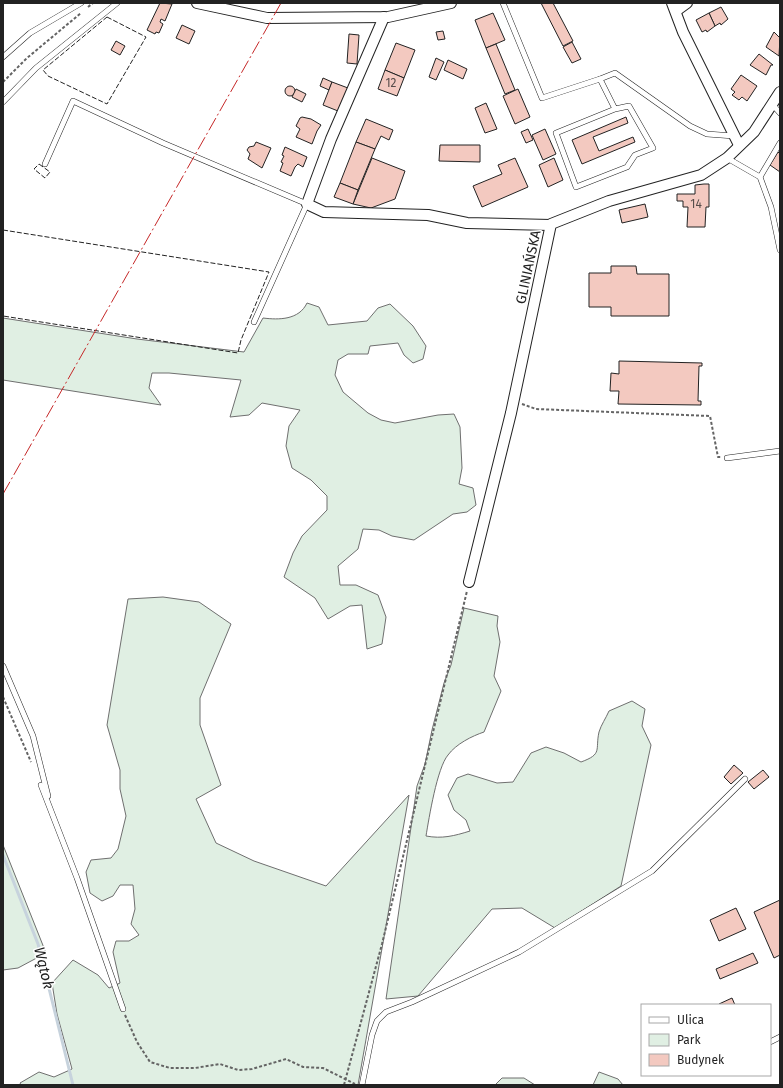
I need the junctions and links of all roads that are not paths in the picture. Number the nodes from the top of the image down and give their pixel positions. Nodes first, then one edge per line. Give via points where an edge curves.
1 (81, 3) edge
2 (117, 3) edge
3 (197, 3) edge
4 (451, 3) edge
5 (503, 3) edge
6 (687, 3) edge
7 (674, 7) edge
8 (384, 18) junction
9 (3, 57) edge
10 (600, 79) junction
11 (780, 92) edge
12 (3, 102) edge
13 (772, 104) junction
14 (615, 109) junction
15 (780, 113) edge
16 (734, 136) junction
17 (780, 143) edge
18 (739, 146) junction
19 (727, 158) junction
20 (45, 164) dead end
21 (760, 177) junction
22 (307, 204) junction
23 (551, 225) junction
24 (780, 250) edge
25 (254, 322) dead end
26 (780, 451) edge
27 (727, 458) road end
28 (469, 582) road end
29 (3, 666) edge
30 (745, 779) dead end
31 (123, 1009) road end
32 (780, 1037) edge
33 (771, 1042) edge
34 (362, 1085) edge

1 - 9 lane via 30,33
2 - 12 lane via 36,68
3 - 8 street via 267,18
4 - 8 street
5 - 10 lane via 542,98
6 - 7 street
7 - 16 street via 683,32
8 - 22 street via 331,139
10 - 14 lane
10 - 16 lane via 615,73 690,126 707,134
11 - 13 street, GLINIAŃSKA
13 - 15 lane
13 - 18 street, GLINIAŃSKA via 754,132
14 - 14 lane via 556,133 576,187 628,168 635,155 653,148 628,106
16 - 18 street
17 - 21 lane
18 - 19 street, GLINIAŃSKA
19 - 21 lane
19 - 23 street, GLINIAŃSKA via 701,175 609,201
20 - 22 lane via 73,102
21 - 24 lane via 771,207
22 - 23 street via 324,212 428,215 467,223
22 - 25 lane
23 - 28 street, GLINIAŃSKA via 514,400
26 - 27 lane
29 - 31 lane via 33,736 43,787
30 - 34 lane via 652,871 519,952 386,1012 377,1021 372,1035
32 - 33 lane

